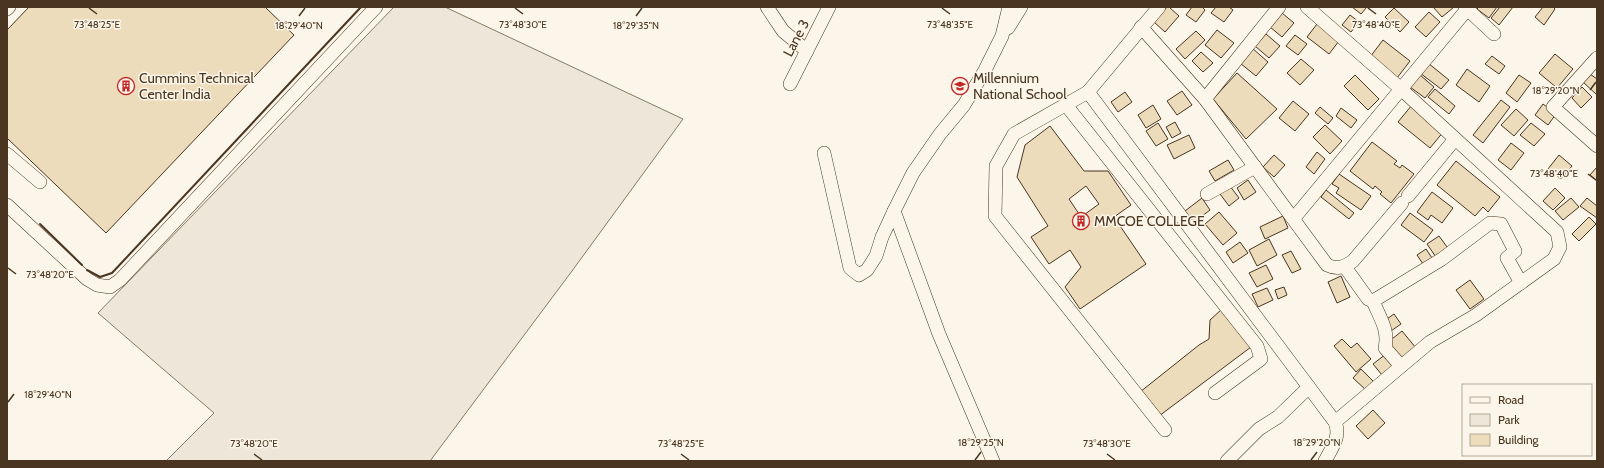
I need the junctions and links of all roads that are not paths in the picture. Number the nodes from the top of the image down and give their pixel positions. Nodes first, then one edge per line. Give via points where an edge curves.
1 (767, 7) edge
2 (830, 7) edge
3 (1009, 7) edge
4 (1021, 7) edge
5 (1159, 7) edge
6 (1279, 7) edge
7 (1307, 7) edge
8 (1467, 8) edge
9 (371, 9) edge
10 (1141, 27) junction
11 (1494, 34) dead end
12 (1002, 36) junction
13 (807, 51) junction
14 (1597, 58) edge
15 (790, 84) dead end
16 (1401, 89) junction
17 (1088, 92) junction
18 (1205, 99) junction
19 (1066, 105) junction
20 (1455, 139) junction
21 (1597, 146) edge
22 (824, 153) dead end
23 (7, 154) edge
24 (1255, 167) junction
25 (40, 182) dead end
26 (1207, 194) dead end
27 (7, 205) edge
28 (894, 211) junction
29 (1294, 218) junction
30 (1345, 267) junction
31 (1521, 283) junction
32 (1373, 301) junction
33 (1401, 366) junction
34 (1309, 387) junction
35 (1215, 393) dead end
36 (1335, 422) junction
37 (1165, 430) dead end
38 (993, 461) edge
39 (1227, 461) edge
40 (1325, 461) edge

1 - 13 street via 783,31
2 - 13 street, Lane 3
3 - 12 street
4 - 12 street
5 - 10 street
6 - 18 street
7 - 16 street
8 - 11 street
8 - 16 street
9 - 27 street via 120,280 110,287 97,285 87,278
10 - 17 street
10 - 18 street
12 - 28 street via 964,105 913,173
13 - 15 street, Lane 3
14 - 21 street via 1553,107
16 - 20 street
16 - 29 street
17 - 19 street
17 - 34 street
18 - 24 street
19 - 35 street via 1257,346 1261,359
19 - 37 street via 1014,134 996,166 995,216
20 - 30 street via 1353,261
20 - 31 street via 1557,232 1560,247 1554,260
22 - 28 street via 850,268 859,274 868,270 876,256
23 - 25 street
24 - 26 street
24 - 29 street
28 - 38 street via 939,334
29 - 30 street via 1327,265 1332,268
30 - 32 street via 1368,300
31 - 32 street via 1508,258 1515,251 1501,224 1490,223 1442,259
31 - 33 street via 1476,315 1430,342
32 - 33 street via 1386,330 1385,348
33 - 36 street
34 - 36 street
34 - 39 street via 1278,417 1259,429
36 - 40 street via 1338,428 1336,440

